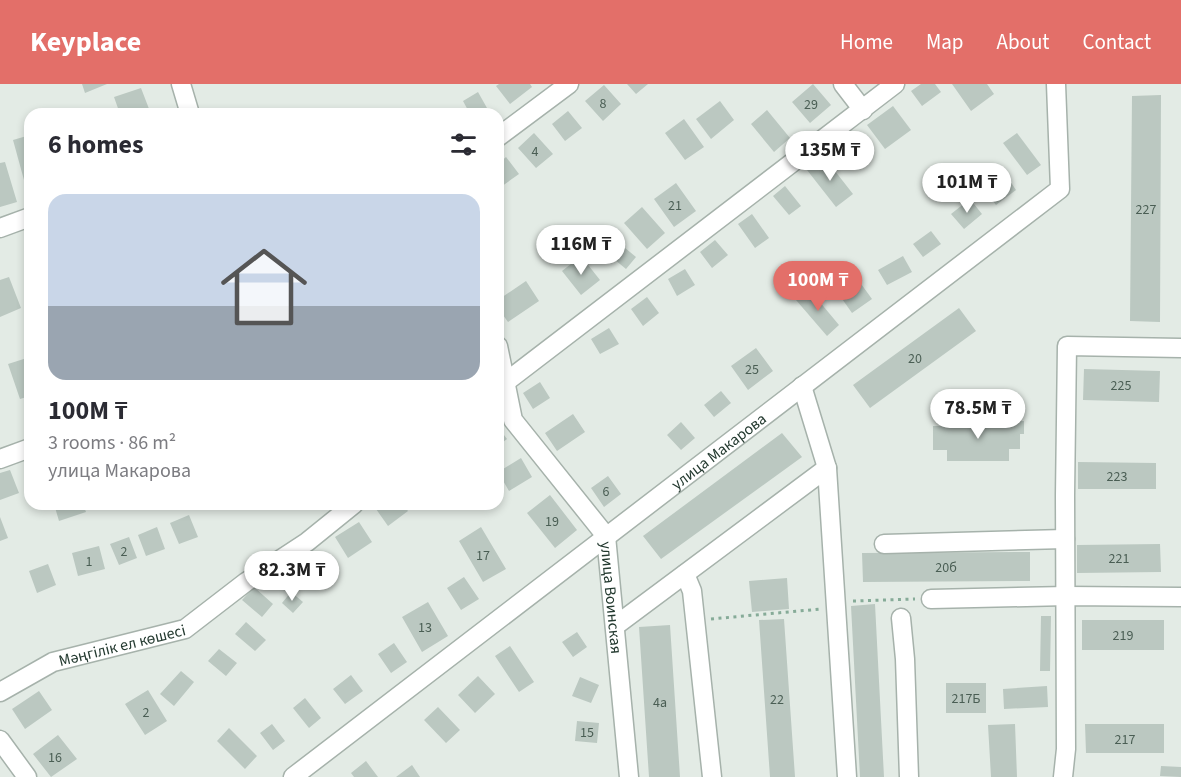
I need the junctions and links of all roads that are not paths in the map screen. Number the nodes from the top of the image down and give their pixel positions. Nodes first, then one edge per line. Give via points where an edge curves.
1 (181, 84) edge
2 (569, 84) edge
3 (843, 84) edge
4 (895, 84) edge
5 (1056, 84) edge
6 (188, 108) edge
7 (863, 110) junction
8 (504, 133) edge
9 (24, 219) edge
10 (0, 228) edge
11 (1181, 348) edge
12 (504, 382) edge
13 (802, 386) junction
14 (504, 391) edge
15 (24, 450) edge
16 (0, 459) edge
17 (827, 468) junction
18 (347, 510) edge
19 (606, 536) junction
20 (1065, 539) junction
21 (884, 544) dead end
22 (685, 574) junction
23 (1066, 596) junction
24 (1181, 597) edge
25 (931, 598) road end
26 (901, 618) dead end
27 (615, 626) junction
28 (0, 692) edge
29 (0, 740) edge
30 (27, 777) edge
31 (292, 777) edge
32 (629, 777) edge
33 (712, 777) edge
34 (847, 777) edge
35 (909, 777) edge
36 (1063, 777) edge

1 - 6 street
2 - 8 street
3 - 7 street
4 - 7 street
5 - 13 street, улица Макарова via 1059,189
7 - 12 street
9 - 10 street
11 - 20 street via 1068,346
13 - 17 street
13 - 19 street, улица Макарова
14 - 19 street, улица Воинская via 513,420
15 - 16 street
17 - 22 street
17 - 34 street
18 - 28 street, Мәңгілік ел көшесі via 185,629 53,662
19 - 27 street, улица Воинская
19 - 31 street, улица Макарова
20 - 21 street
20 - 23 street
22 - 27 street
22 - 33 street via 692,591
23 - 24 street
23 - 25 street
23 - 36 street
26 - 35 street
27 - 32 street, улица Воинская
29 - 30 street

